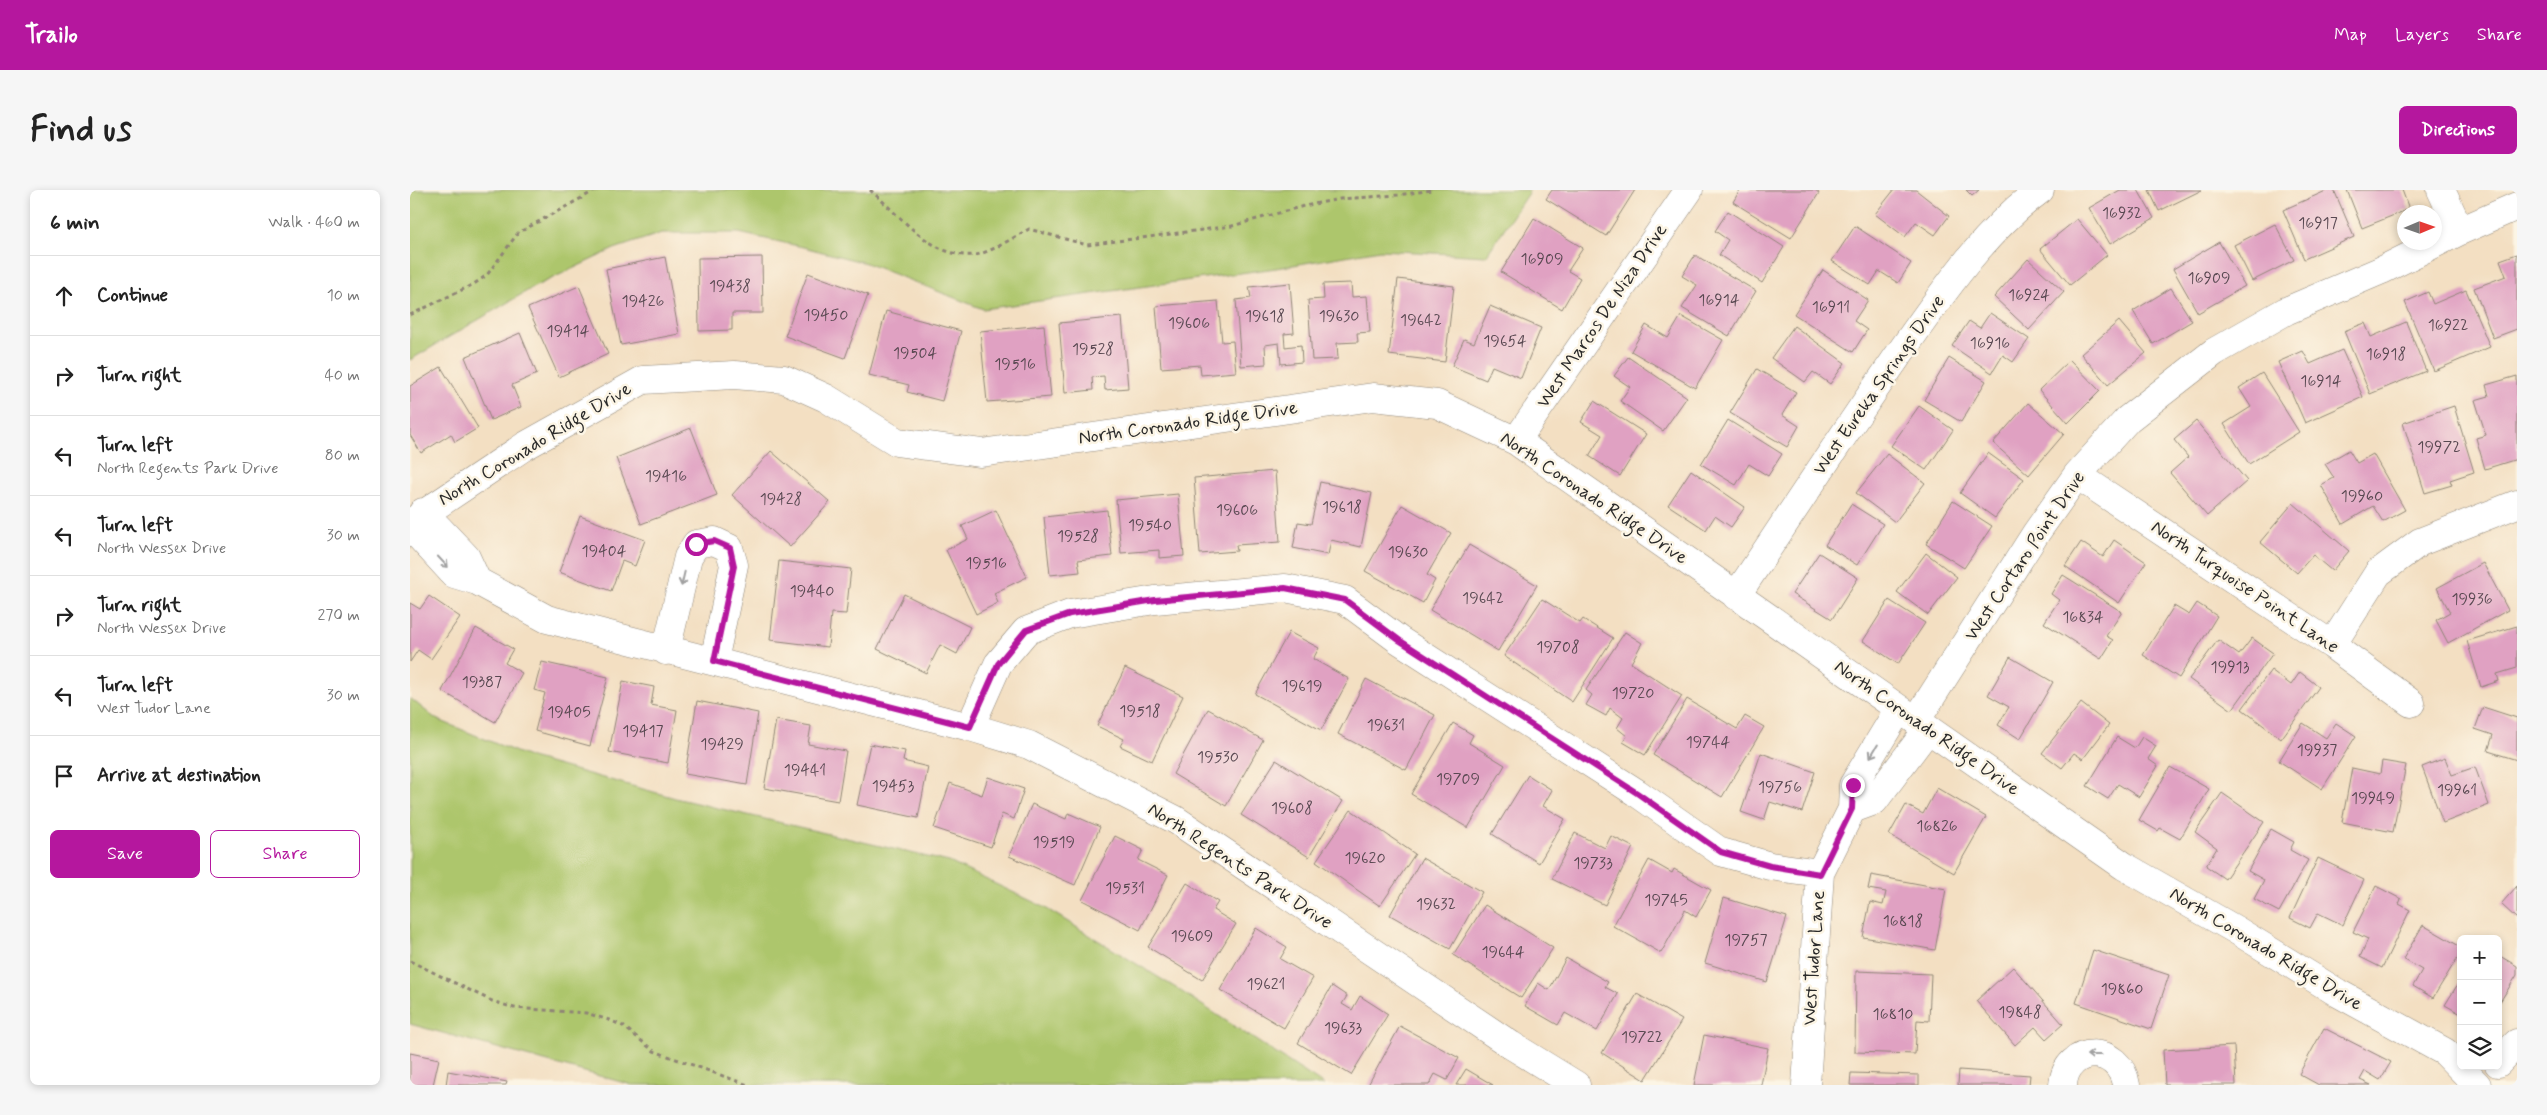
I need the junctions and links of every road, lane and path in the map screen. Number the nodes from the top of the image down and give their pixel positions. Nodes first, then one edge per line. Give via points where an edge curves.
1 (596, 190) edge
2 (870, 190) edge
3 (1432, 190) edge
4 (1689, 190) edge
5 (2040, 190) edge
6 (2441, 190) edge
7 (2517, 206) edge
8 (2460, 231) junction
9 (410, 315) edge
10 (1516, 441) junction
11 (2077, 475) junction
12 (2517, 504) edge
13 (414, 520) edge
14 (1736, 596) junction
15 (2332, 645) junction
16 (666, 651) junction
17 (714, 661) junction
18 (2411, 702) dead end
19 (1914, 720) junction
20 (970, 727) junction
21 (1820, 874) junction
22 (410, 961) edge
23 (2517, 1043) edge
24 (2502, 1059) edge
25 (2492, 1070) edge
26 (748, 1085) edge
27 (1576, 1085) edge
28 (1806, 1085) edge
29 (2063, 1085) edge
30 (2126, 1085) edge
31 (2478, 1085) edge

1 - 9 path via 518,233 487,275 474,284
2 - 3 path via 928,241 951,253 975,256 1030,229 1087,245 1232,226 1340,199 1398,196
4 - 10 street, West Marcos De Niza Drive
5 - 14 street, West Eureka Springs Drive via 2026,200 1958,271
6 - 8 street
7 - 8 street, West Cortaro Point Drive
8 - 11 street, West Cortaro Point Drive via 2382,270 2286,311 2214,352 2128,419
10 - 13 street, North Coronado Ridge Drive via 1438,404 1373,397 981,453 897,442 826,398 784,379 734,375 642,380 525,446
10 - 14 street, North Coronado Ridge Drive
11 - 15 street, North Turquoise Point Lane
11 - 19 street, West Cortaro Point Drive
12 - 15 street via 2420,542 2378,573
13 - 16 street, North Regents Park Drive via 454,574 477,581 547,619
14 - 19 street, North Coronado Ridge Drive
15 - 18 street, North Turquoise Point Lane
16 - 17 street, North Regents Park Drive
17 -> 16 street via 734,566 730,548 714,541 696,544 688,557
17 - 20 street, North Regents Park Drive
19 - 21 street, West Tudor Lane via 1853,785 1852,809
19 - 31 street, North Coronado Ridge Drive via 2124,866 2338,993 2445,1052
20 - 21 street via 998,664 1026,630 1070,614 1155,600 1285,588 1345,600 1399,640 1721,852 1770,866
20 - 27 street, North Regents Park Drive via 1029,745 1176,820 1511,1045
21 - 28 street, West Tudor Lane
22 - 26 path via 492,1001 514,1008 586,1013 609,1020 623,1026 654,1051
23 - 24 street
25 - 31 street
30 -> 29 street via 2119,1066 2102,1055 2090,1054 2073,1062 2067,1069

